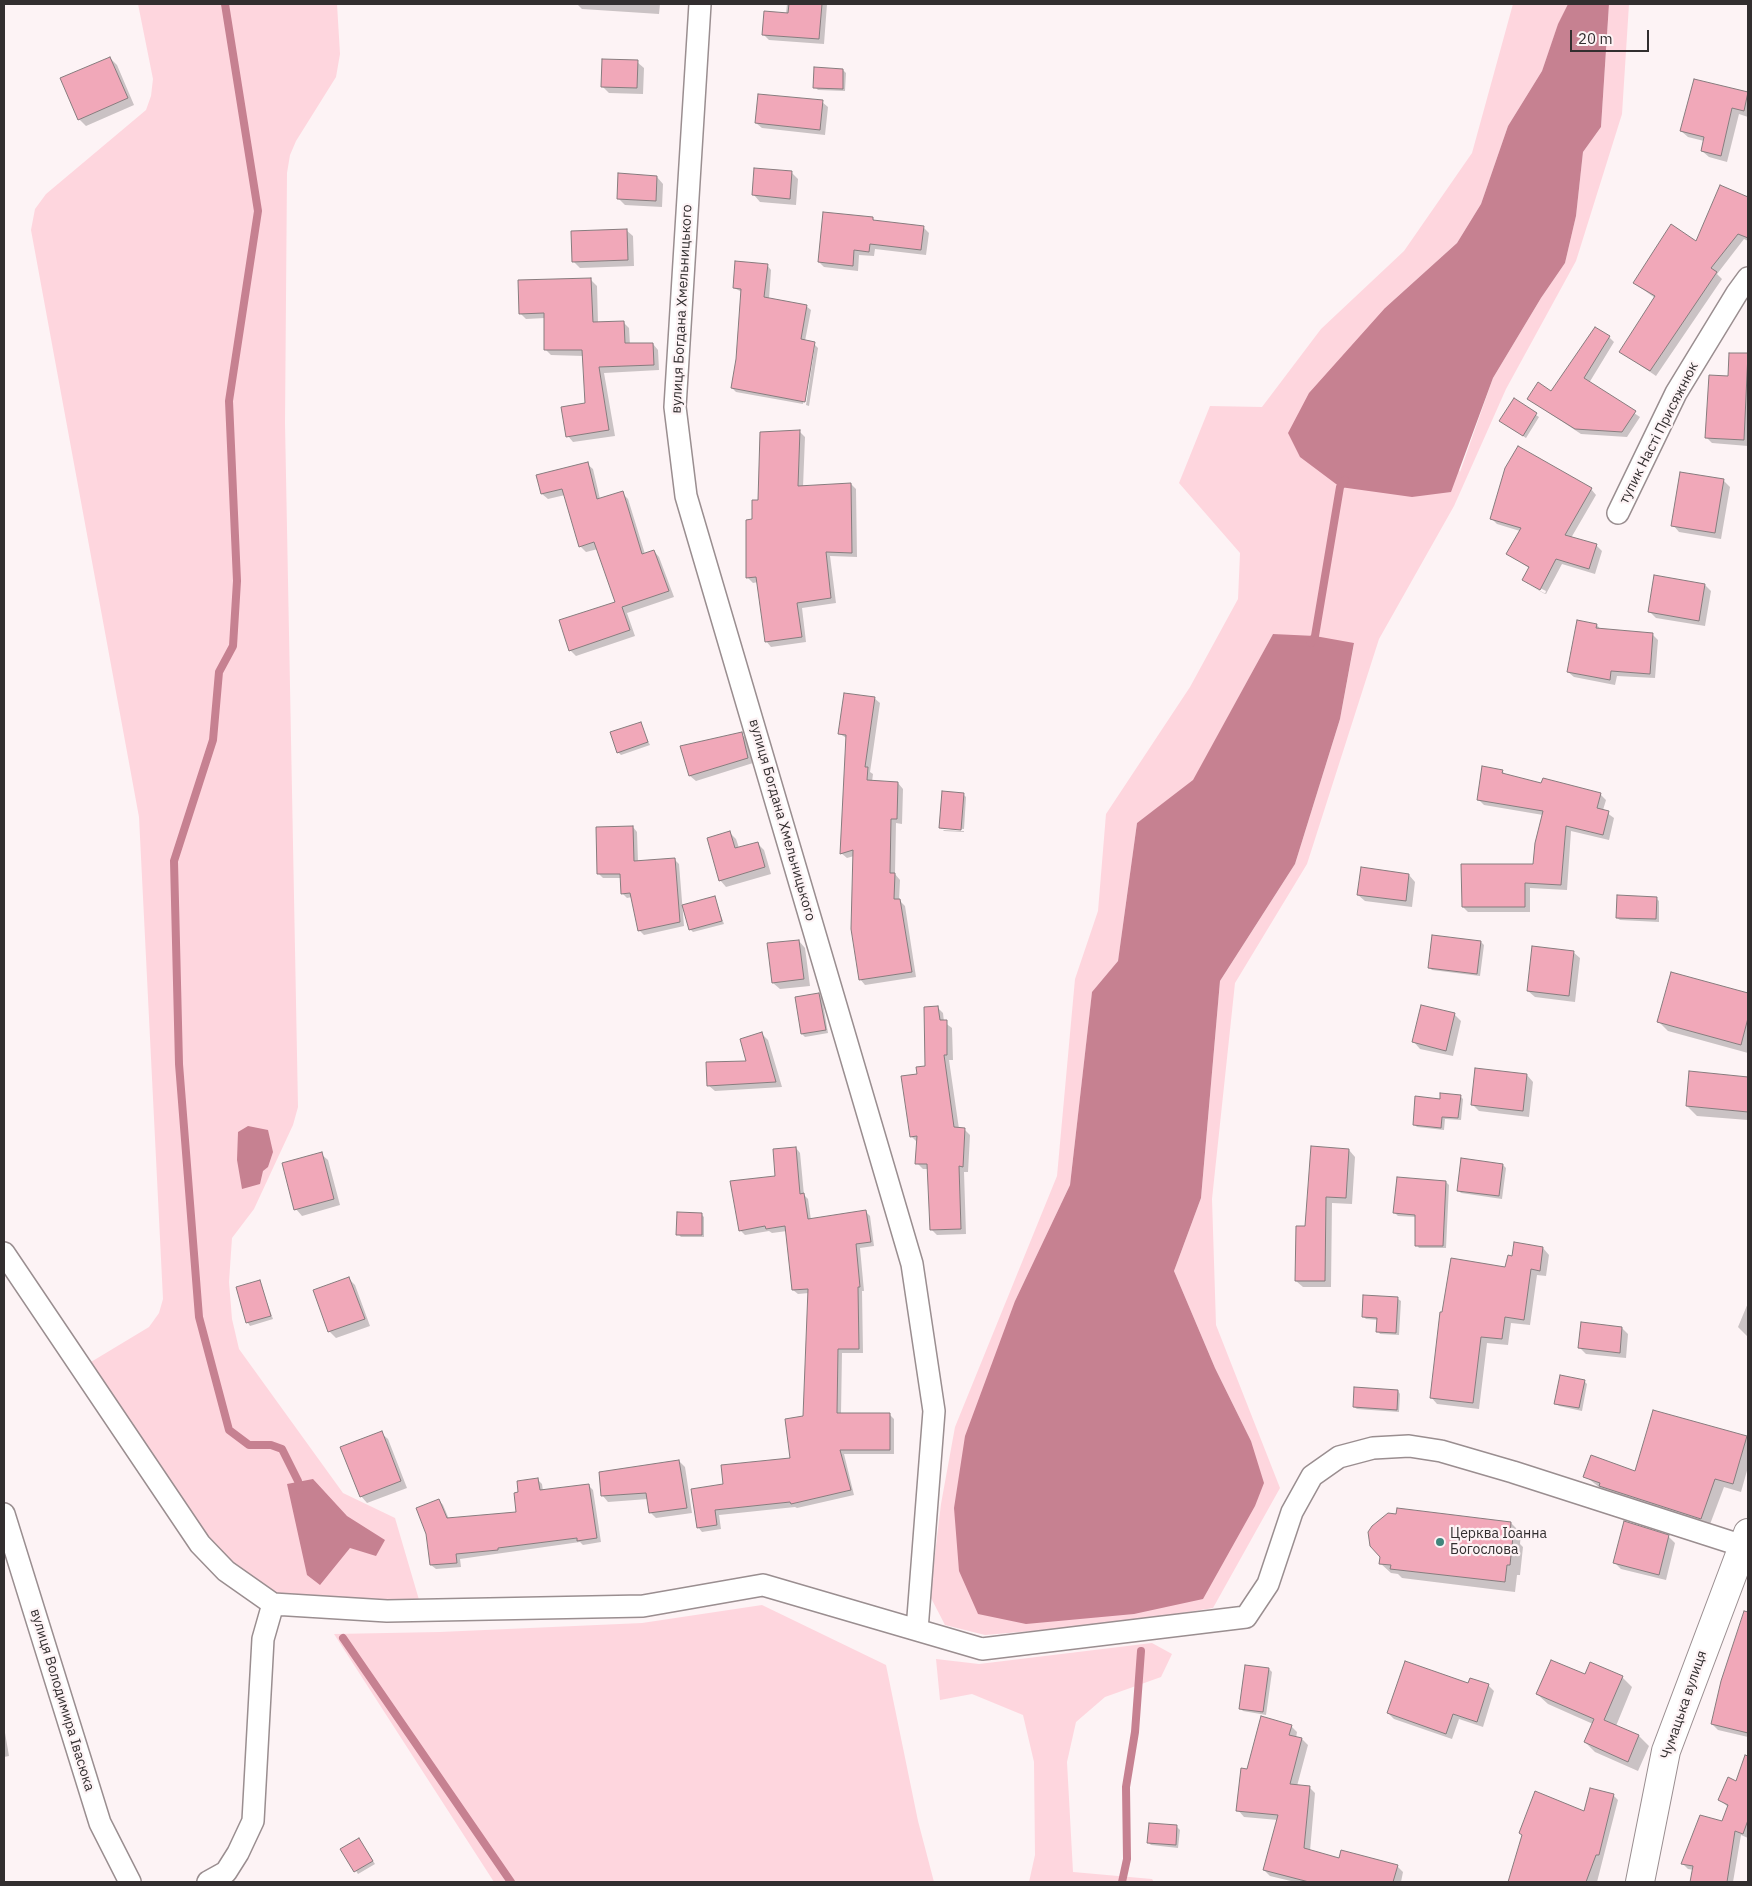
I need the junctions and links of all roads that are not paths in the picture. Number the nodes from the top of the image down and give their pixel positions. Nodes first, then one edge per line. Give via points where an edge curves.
1 (700, 4) edge
2 (1748, 278) edge
3 (1618, 513) dead end
4 (4, 1253) edge
5 (4, 1514) edge
6 (1746, 1540) edge
7 (273, 1604) junction
8 (916, 1630) junction
9 (130, 1882) edge
10 (208, 1882) edge
11 (1640, 1882) edge

1 - 8 street, вулиця Богдана Хмельницького via 675,407 686,496 912,1264 934,1411
2 - 3 street, тупик Насті Присяжнюк via 1676,392
4 - 7 street via 200,1544 226,1571
5 - 9 street, вулиця Володимира Івасюка via 100,1822
6 - 8 street via 1441,1452 1409,1446 1373,1448 1339,1457 1312,1476 1292,1512 1268,1584 1246,1617 982,1649
6 - 11 street, Чумацька вулиця via 1666,1751
7 - 8 street via 387,1611 643,1606 763,1584
7 - 10 street via 263,1639 253,1822 226,1872

